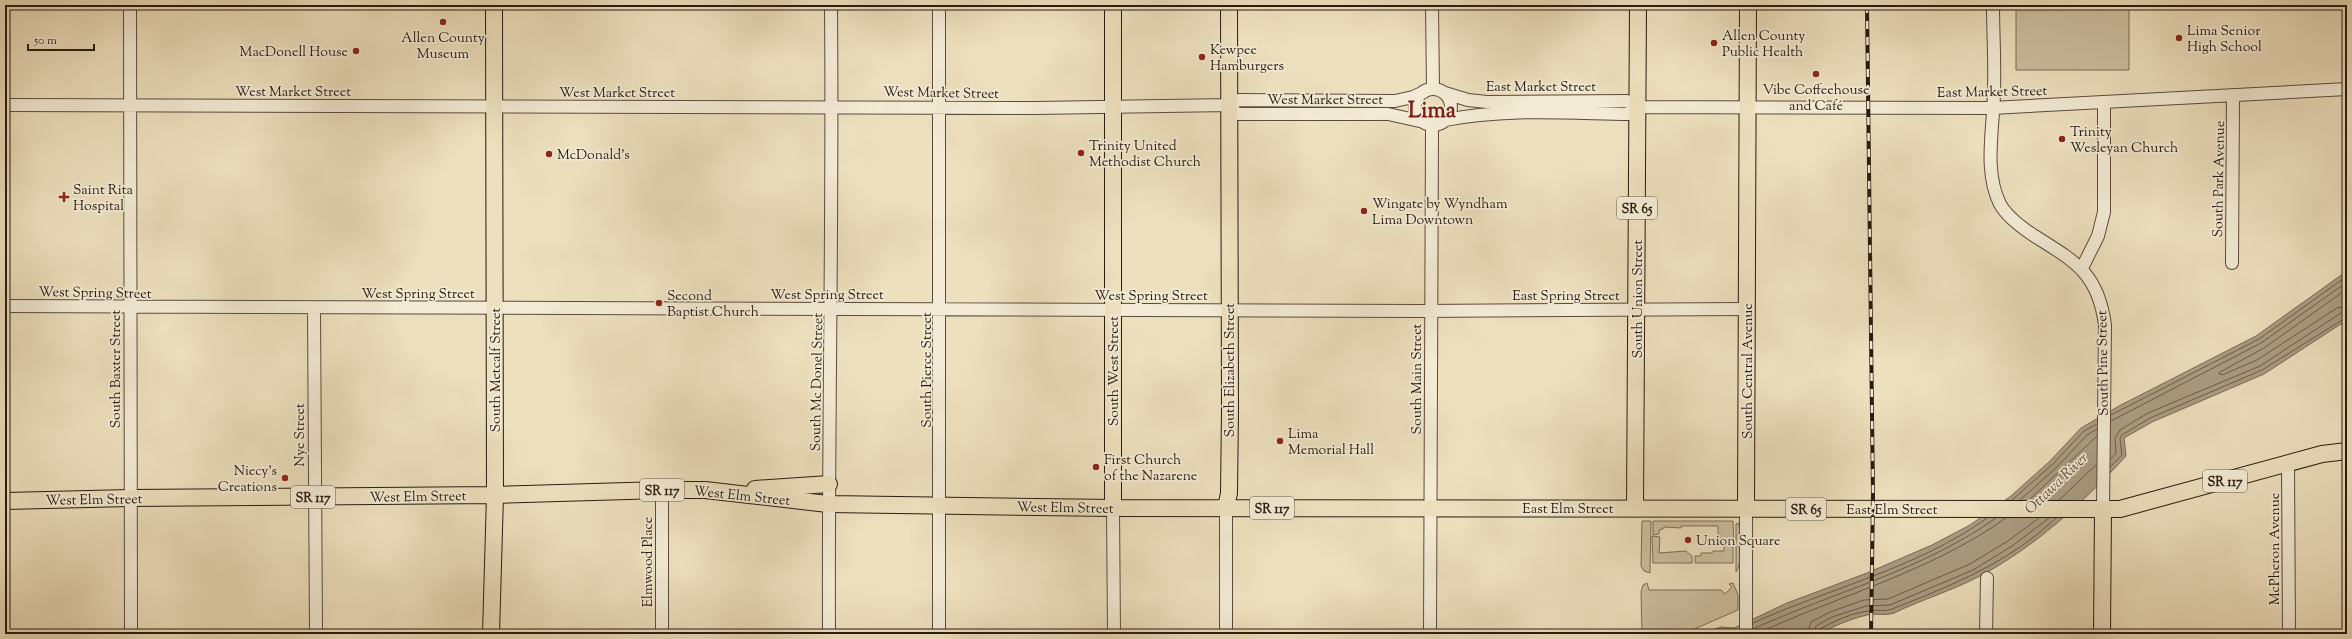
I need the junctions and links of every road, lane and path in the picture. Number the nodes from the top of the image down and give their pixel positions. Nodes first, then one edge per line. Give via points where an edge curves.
1 (130, 5) edge
2 (494, 5) edge
3 (831, 5) edge
4 (940, 5) edge
5 (1113, 5) edge
6 (1229, 5) edge
7 (1432, 5) edge
8 (1638, 5) edge
9 (1748, 5) edge
10 (1993, 5) edge
11 (2347, 89) edge
12 (1428, 91) junction
13 (1445, 93) junction
14 (2233, 96) junction
15 (2104, 102) junction
16 (131, 104) junction
17 (5, 105) edge
18 (1229, 105) junction
19 (495, 106) junction
20 (831, 107) junction
21 (940, 107) junction
22 (1112, 107) junction
23 (1637, 107) junction
24 (1748, 108) junction
25 (1992, 108) junction
26 (1445, 120) junction
27 (1428, 124) junction
28 (2232, 264) dead end
29 (2082, 268) junction
30 (5, 306) edge
31 (130, 307) junction
32 (495, 308) junction
33 (314, 309) junction
34 (941, 309) junction
35 (1747, 309) junction
36 (832, 310) junction
37 (1113, 310) junction
38 (1638, 310) junction
39 (1228, 311) junction
40 (1432, 311) junction
41 (2347, 451) edge
42 (2288, 463) junction
43 (829, 484) junction
44 (662, 490) junction
45 (735, 494) junction
46 (495, 495) junction
47 (315, 497) junction
48 (130, 498) junction
49 (5, 501) edge
50 (828, 504) junction
51 (940, 506) junction
52 (1113, 508) junction
53 (1226, 508) junction
54 (1430, 508) junction
55 (1636, 509) junction
56 (1746, 509) junction
57 (2103, 509) junction
58 (1987, 578) dead end
59 (131, 634) edge
60 (316, 634) edge
61 (491, 634) edge
62 (662, 634) edge
63 (829, 634) edge
64 (939, 634) edge
65 (1114, 634) edge
66 (1226, 634) edge
67 (1430, 634) edge
68 (1746, 634) edge
69 (1986, 634) edge
70 (2102, 634) edge
71 (2290, 634) edge

1 - 16 street, South Baxter Street
2 - 19 main road, South Metcalf Street
3 - 20 street, South Mc Donel Street
4 - 21 street, South Pierce Street
5 - 22 main road, South West Street
6 - 18 main road, South Elizabeth Street
7 - 12 street
8 - 23 main road, South Union Street / SR 65
9 - 24 main road, South Central Avenue
10 - 25 street
11 - 14 street, East Market Street
12 - 13 street
12 - 18 street, West Market Street via 1399,100 1239,100
12 - 27 street via 1417,101 1416,107 1417,113
13 - 23 street, East Market Street via 1468,100 1487,102 1627,101
13 - 26 street via 1451,110
14 - 15 street, East Market Street
14 - 28 street, South Park Avenue
15 - 25 street, East Market Street
15 - 29 street via 2104,212 2098,236
16 - 17 street, West Market Street
16 - 19 street, West Market Street
16 - 31 street, South Baxter Street
18 - 22 street, West Market Street
18 - 27 street, West Market Street via 1237,114 1388,114
18 - 39 main road, South Elizabeth Street
19 - 20 street, West Market Street
19 - 32 main road, South Metcalf Street
20 - 21 street, West Market Street
20 - 36 street, South Mc Donel Street
21 - 22 street, West Market Street
21 - 34 street, South Pierce Street
22 - 37 main road, South West Street
23 - 24 street, East Market Street
23 - 26 street, East Market Street via 1628,114 1501,113
23 - 38 main road, South Union Street / SR 65
24 - 25 street, East Market Street
24 - 35 main road, South Central Avenue
25 - 29 street via 1993,188 2001,206 2026,230
26 - 27 street
27 - 40 street, South Main Street
29 - 57 street, South Pine Street via 2103,307 2105,325
30 - 31 street, West Spring Street
31 - 33 street, West Spring Street
31 - 48 street, South Baxter Street
32 - 33 street, West Spring Street
32 - 36 street, West Spring Street
32 - 46 main road, South Metcalf Street
33 - 47 street, Nye Street
34 - 36 street, West Spring Street
34 - 37 street, West Spring Street
34 - 51 street, South Pierce Street
35 - 38 street, East Spring Street
35 - 56 main road, South Central Avenue
36 - 43 street, South Mc Donel Street
37 - 39 street, West Spring Street
37 - 52 main road, South West Street
38 - 40 street, East Spring Street
38 - 55 main road, South Union Street / SR 65
39 - 40 street, West Spring Street
39 - 53 main road, South Elizabeth Street via 1229,493
40 - 54 street, South Main Street
41 - 42 main road, East Elm Street / SR 117 via 2322,454
42 - 57 main road, East Elm Street / SR 117 via 2120,509
42 - 71 street, McPheron Avenue
43 - 45 main road via 760,488
43 - 50 street, South Mc Donel Street
44 - 45 main road, West Elm Street / SR 117
44 - 46 main road, West Elm Street / SR 117
44 - 62 street, Elmwood Place
45 - 50 main road, West Elm Street / SR 117
46 - 47 main road, West Elm Street / SR 117
46 - 61 main road, South Metcalf Street
47 - 48 main road, West Elm Street / SR 117
47 - 60 street, Nye Street
48 - 49 main road, West Elm Street / SR 117
48 - 59 street, South Baxter Street
50 - 51 main road, West Elm Street / SR 117
50 - 63 street, South Mc Donel Street
51 - 52 main road, West Elm Street / SR 117
51 - 64 street, South Pierce Street
52 - 53 main road, West Elm Street / SR 117
52 - 65 street, South West Street
53 - 54 main road, West Elm Street / SR 117
53 - 66 street, South Elizabeth Street
54 - 55 main road, East Elm Street / SR 117
54 - 67 street, South Main Street
55 - 56 main road, East Elm Street / SR 65
56 - 57 main road, East Elm Street / SR 65
56 - 68 street, South Central Avenue
57 - 70 main road, South Pine Street
58 - 69 street

